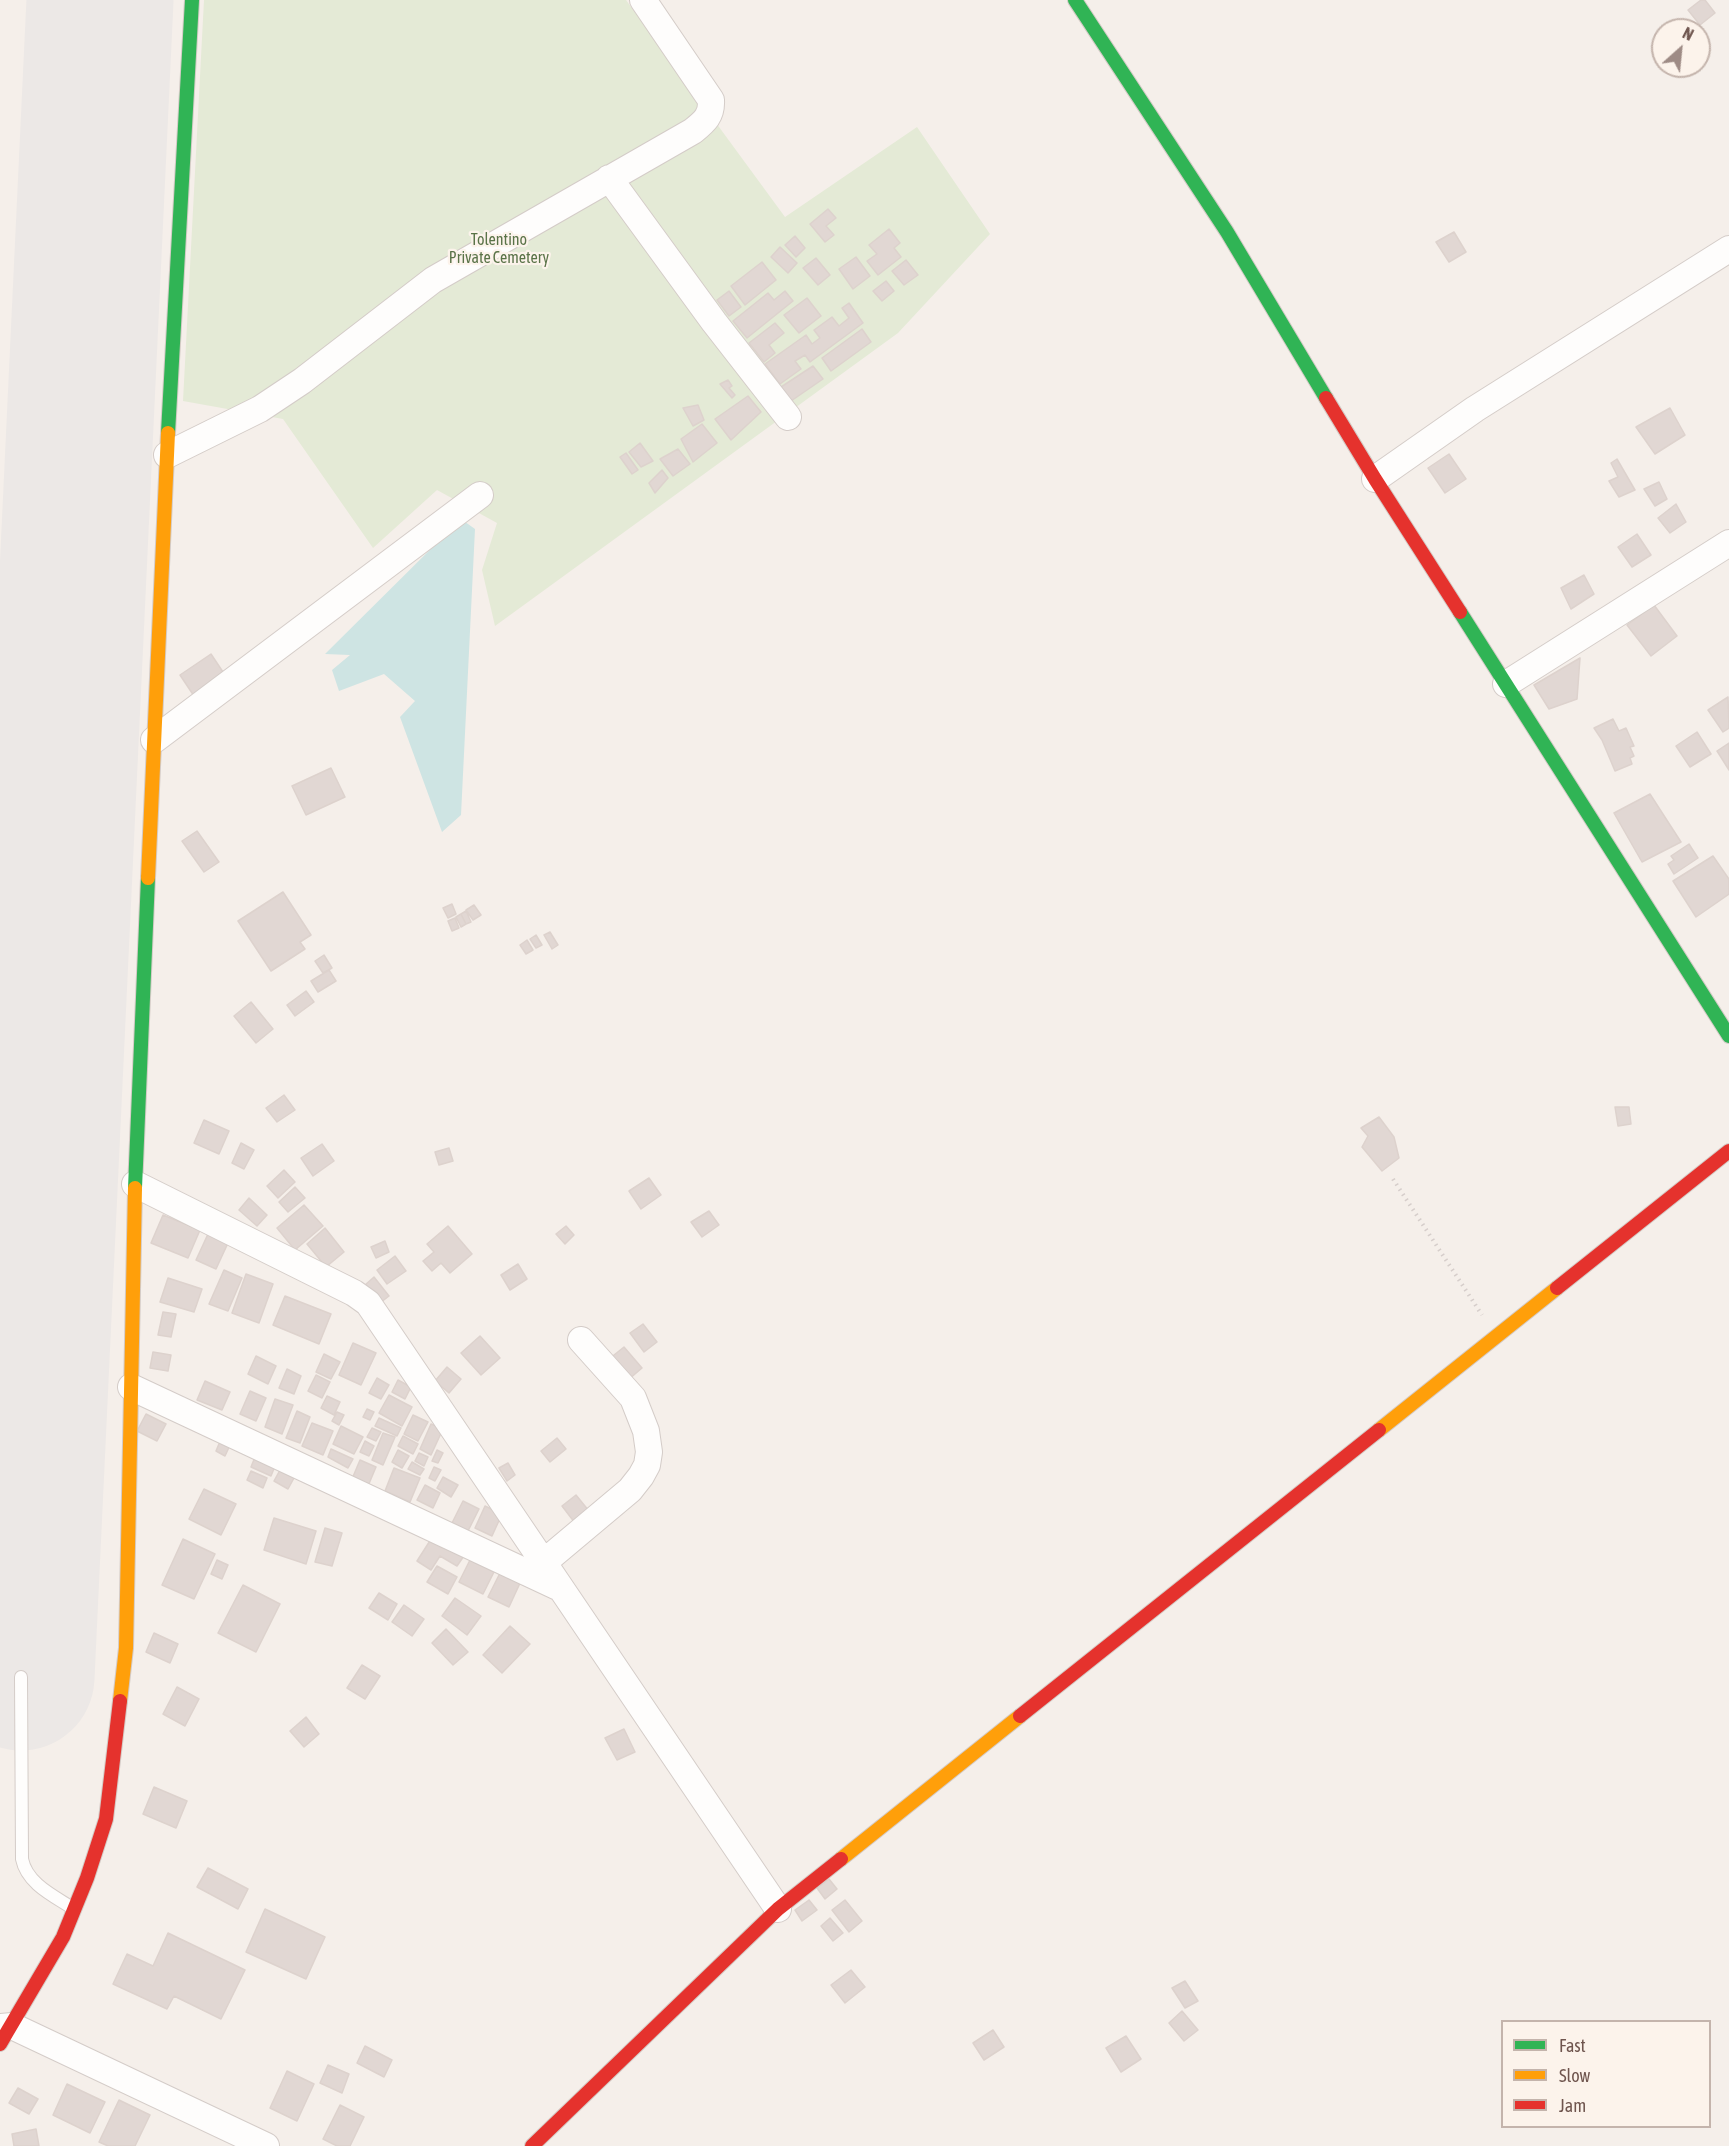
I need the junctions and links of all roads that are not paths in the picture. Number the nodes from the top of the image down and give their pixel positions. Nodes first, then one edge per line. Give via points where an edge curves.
1 (192, 0) edge
2 (643, 0) edge
3 (1075, 0) edge
4 (609, 178) junction
5 (1729, 249) edge
6 (788, 417) dead end
7 (167, 455) junction
8 (1376, 479) junction
9 (480, 495) dead end
10 (1729, 543) edge
11 (1506, 684) junction
12 (154, 740) junction
13 (1729, 1036) edge
14 (1729, 1151) edge
15 (135, 1184) junction
16 (581, 1340) dead end
17 (131, 1387) junction
18 (543, 1563) junction
19 (560, 1588) junction
20 (21, 1677) dead end
21 (778, 1909) junction
22 (75, 1910) junction
23 (4, 2032) edge
24 (266, 2146) edge
25 (532, 2146) edge

1 - 7 street
2 - 4 street via 706,91 711,111 693,131
3 - 8 street via 1227,232
4 - 6 street
4 - 7 street via 433,280 260,409
5 - 8 street via 1475,409
7 - 12 street
8 - 11 street
9 - 12 street
10 - 11 street
11 - 13 street
12 - 15 street
14 - 21 street
15 - 17 street
15 - 18 street via 368,1303
16 - 18 street via 633,1398 646,1431 649,1459 630,1490
17 - 19 street
17 - 22 street via 126,1648 117,1737 106,1819
18 - 19 street
19 - 21 street
20 - 22 lane via 24,1870 46,1892
21 - 25 street
22 - 23 street via 63,1937
23 - 24 street

